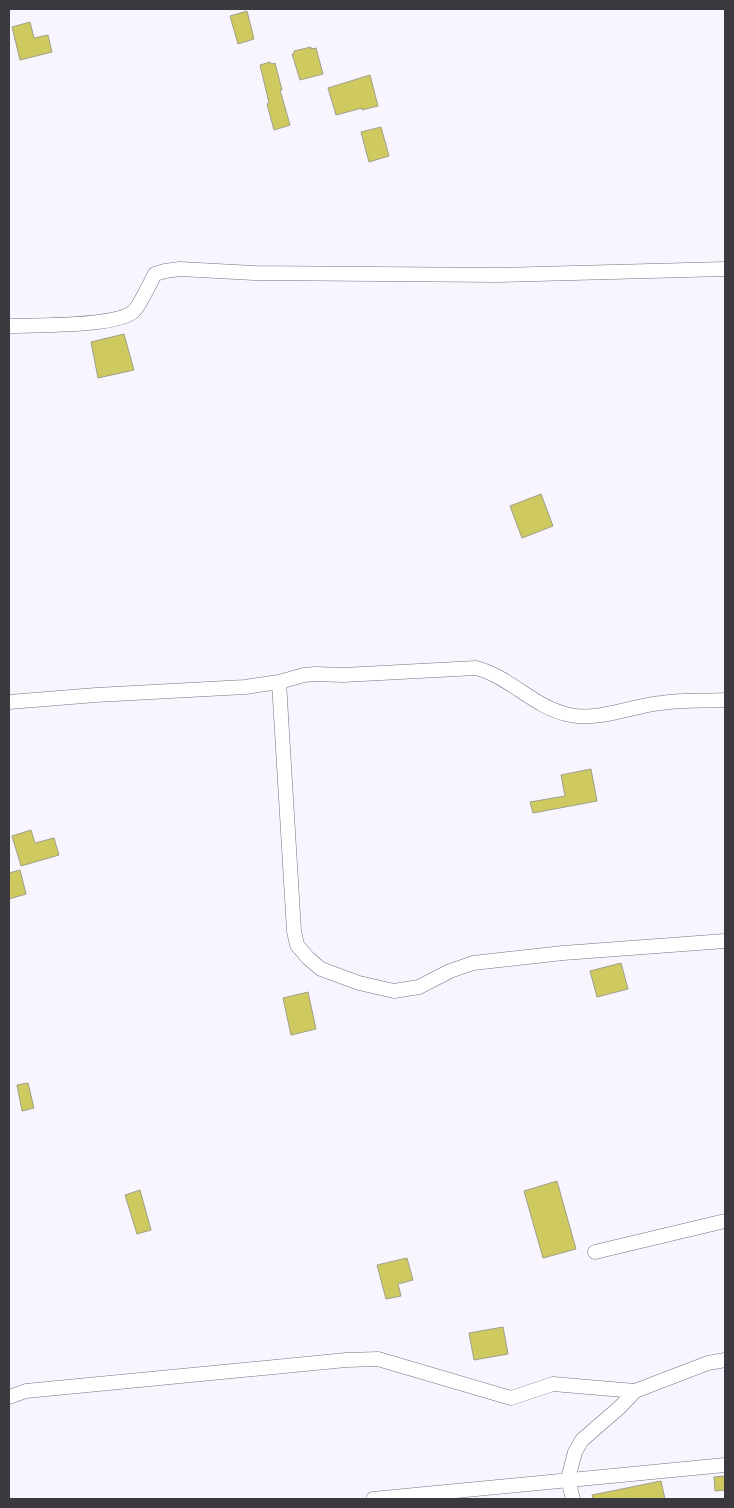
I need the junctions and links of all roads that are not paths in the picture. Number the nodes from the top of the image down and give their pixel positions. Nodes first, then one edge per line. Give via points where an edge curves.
1 (725, 270) edge
2 (9, 326) edge
3 (279, 682) junction
4 (725, 700) edge
5 (9, 702) edge
6 (725, 941) edge
7 (725, 1221) edge
8 (595, 1252) dead end
9 (725, 1360) edge
10 (636, 1391) junction
11 (9, 1397) edge
12 (725, 1465) edge
13 (568, 1479) junction
14 (470, 1494) edge
15 (391, 1498) edge
16 (373, 1499) edge
17 (573, 1499) edge

1 - 2 street via 497,275 254,273 180,269 155,274 134,312 120,317 90,323
3 - 4 street via 315,674 343,676 476,668 507,681 541,705 570,715 588,716 678,700
3 - 5 street via 246,687
3 - 6 street via 294,931 298,944 321,969 394,991 419,987 473,963
7 - 8 street
9 - 10 street
10 - 11 street via 553,1384 511,1398 378,1359 26,1391
10 - 13 street via 582,1440 575,1452
12 - 13 street
13 - 14 street
13 - 17 street
14 - 15 street
15 - 16 street

